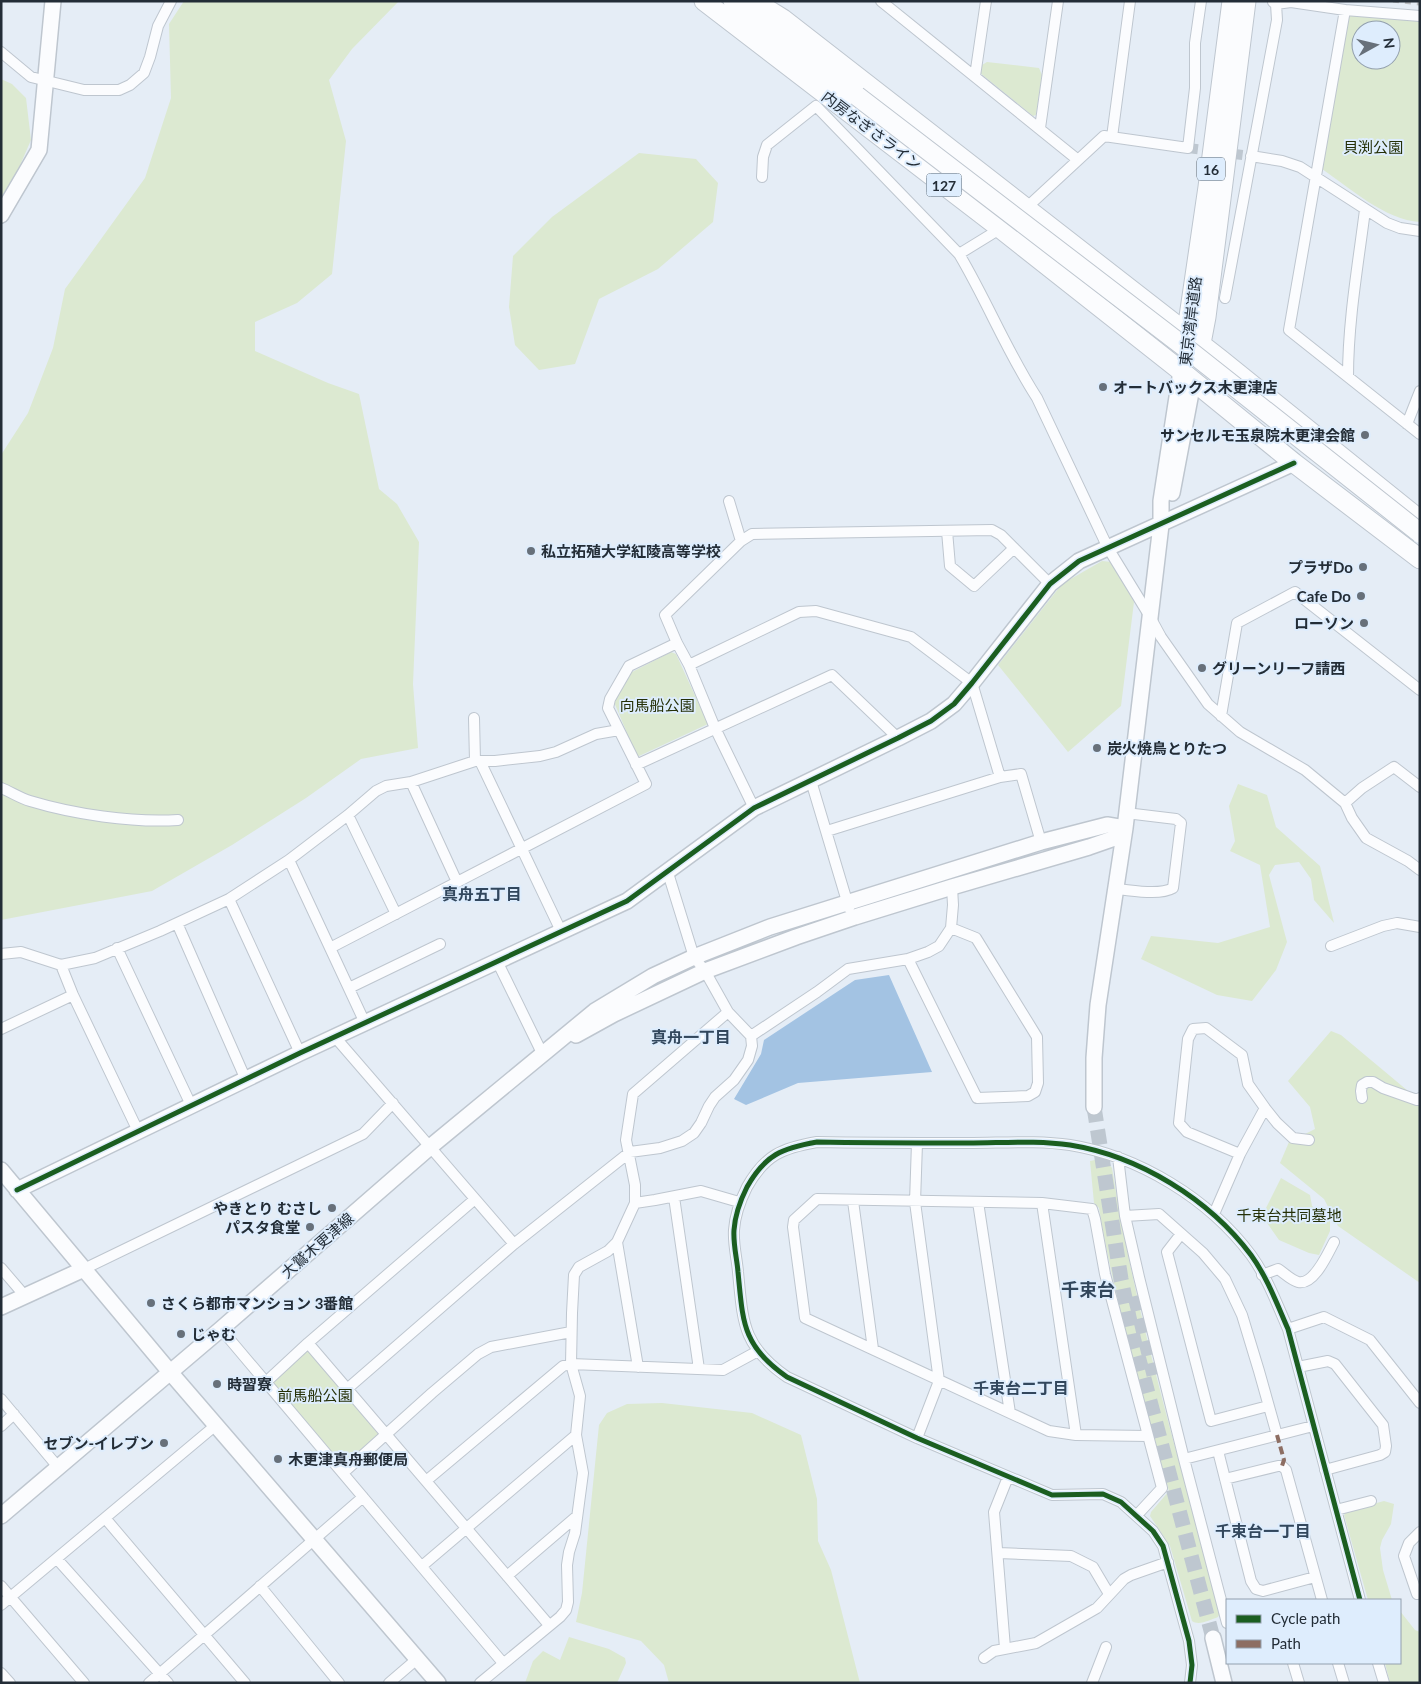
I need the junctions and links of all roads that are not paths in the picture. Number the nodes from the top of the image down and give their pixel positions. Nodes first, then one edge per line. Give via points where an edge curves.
1 (53, 1) edge
2 (171, 1) edge
3 (704, 1) edge
4 (733, 1) edge
5 (754, 1) edge
6 (881, 1) edge
7 (986, 1) edge
8 (1058, 1) edge
9 (1130, 1) edge
10 (1201, 1) edge
11 (1239, 3) edge
12 (1274, 3) edge
13 (1345, 10) junction
14 (1420, 16) edge
15 (1, 52) edge
16 (975, 76) junction
17 (45, 81) junction
18 (1040, 128) junction
19 (1112, 137) junction
20 (1251, 156) junction
21 (1078, 160) junction
22 (762, 177) dead end
23 (1316, 178) junction
24 (1026, 208) junction
25 (1365, 210) junction
26 (1, 215) edge
27 (1001, 228) junction
28 (1420, 231) edge
29 (959, 254) junction
30 (1225, 298) dead end
31 (1193, 343) junction
32 (1187, 376) junction
33 (1348, 377) junction
34 (1420, 391) edge
35 (1407, 424) junction
36 (1420, 434) edge
37 (1294, 463) junction
38 (729, 501) dead end
39 (1420, 520) edge
40 (1162, 525) junction
41 (947, 531) junction
42 (1420, 532) edge
43 (741, 541) junction
44 (1014, 548) junction
45 (1108, 548) junction
46 (1420, 559) edge
47 (1050, 584) junction
48 (1150, 615) junction
49 (676, 643) junction
50 (689, 665) junction
51 (972, 683) junction
52 (1420, 690) edge
53 (1221, 716) junction
54 (474, 718) dead end
55 (715, 728) junction
56 (619, 730) junction
57 (898, 738) junction
58 (477, 761) junction
59 (636, 765) junction
60 (1000, 778) junction
61 (811, 781) junction
62 (411, 782) junction
63 (1420, 787) edge
64 (1, 788) edge
65 (1345, 803) junction
66 (754, 808) junction
67 (348, 815) junction
68 (178, 820) dead end
69 (1125, 821) junction
70 (827, 831) junction
71 (1041, 842) junction
72 (522, 849) junction
73 (288, 860) junction
74 (1420, 870) edge
75 (668, 873) junction
76 (457, 882) junction
77 (952, 888) junction
78 (1116, 888) junction
79 (229, 899) junction
80 (850, 911) junction
81 (396, 914) junction
82 (176, 923) junction
83 (1420, 927) edge
84 (950, 928) junction
85 (561, 931) junction
86 (440, 944) dead end
87 (1331, 946) dead end
88 (117, 948) junction
89 (330, 948) junction
90 (1, 954) edge
91 (694, 957) junction
92 (908, 959) junction
93 (497, 961) junction
94 (61, 965) junction
95 (705, 972) junction
96 (349, 988) junction
97 (73, 995) junction
98 (728, 1012) junction
99 (365, 1023) junction
100 (1, 1029) edge
101 (751, 1036) junction
102 (335, 1037) junction
103 (300, 1053) junction
104 (542, 1053) junction
105 (246, 1080) junction
106 (1362, 1098) dead end
107 (1420, 1098) edge
108 (393, 1103) junction
109 (191, 1105) junction
110 (1099, 1107) tunnel mouth
111 (1265, 1108) junction
112 (138, 1131) junction
113 (1309, 1140) dead end
114 (917, 1143) junction
115 (430, 1147) junction
116 (630, 1152) junction
117 (1240, 1154) junction
118 (1118, 1157) junction
119 (1, 1170) edge
120 (17, 1190) junction
121 (674, 1196) junction
122 (475, 1199) junction
123 (853, 1201) junction
124 (739, 1202) junction
125 (915, 1202) junction
126 (978, 1202) junction
127 (635, 1203) junction
128 (1042, 1203) junction
129 (1214, 1214) junction
130 (1125, 1216) junction
131 (1181, 1234) junction
132 (617, 1242) junction
133 (1334, 1242) dead end
134 (514, 1244) junction
135 (1, 1268) edge
136 (84, 1269) junction
137 (1262, 1274) junction
138 (25, 1296) junction
139 (1, 1307) edge
140 (221, 1329) junction
141 (1288, 1329) junction
142 (571, 1332) junction
143 (308, 1343) junction
144 (873, 1349) junction
145 (758, 1351) junction
146 (571, 1364) junction
147 (638, 1367) junction
148 (1298, 1367) junction
149 (699, 1369) junction
150 (170, 1372) junction
151 (939, 1381) junction
152 (266, 1382) junction
153 (347, 1389) junction
154 (1, 1399) edge
155 (1420, 1403) edge
156 (1268, 1406) junction
157 (1010, 1413) junction
158 (14, 1414) junction
159 (216, 1425) junction
160 (1, 1426) edge
161 (1313, 1426) junction
162 (386, 1434) junction
163 (576, 1435) junction
164 (1076, 1435) junction
165 (1277, 1435) junction
166 (1148, 1436) junction
167 (917, 1438) junction
168 (1218, 1451) junction
169 (1184, 1459) junction
170 (58, 1467) junction
171 (1325, 1470) junction
172 (343, 1473) junction
173 (1008, 1477) junction
174 (1224, 1479) junction
175 (426, 1481) junction
176 (364, 1497) junction
177 (1371, 1501) dead end
178 (1336, 1510) junction
179 (1137, 1515) junction
180 (1, 1516) edge
181 (577, 1516) junction
182 (105, 1518) junction
183 (466, 1528) junction
184 (1420, 1532) edge
185 (314, 1539) junction
186 (998, 1553) junction
187 (56, 1559) junction
188 (1168, 1562) junction
189 (422, 1566) junction
190 (508, 1576) junction
191 (1315, 1577) junction
192 (1, 1586) edge
193 (260, 1586) junction
194 (1109, 1594) junction
195 (1417, 1594) dead end
196 (11, 1596) junction
197 (1322, 1599) edge
198 (1360, 1599) edge
199 (1, 1605) edge
200 (549, 1625) junction
201 (1220, 1632) edge
202 (205, 1635) junction
203 (1106, 1647) dead end
204 (1005, 1648) junction
205 (1226, 1654) edge
206 (417, 1658) junction
207 (984, 1658) dead end
208 (503, 1663) junction
209 (1229, 1664) edge
210 (1293, 1664) edge
211 (1338, 1664) edge
212 (1378, 1664) edge
213 (1, 1673) edge
214 (160, 1673) junction
215 (10, 1683) edge
216 (84, 1683) edge
217 (149, 1683) edge
218 (168, 1683) edge
219 (245, 1683) edge
220 (339, 1683) edge
221 (389, 1683) edge
222 (438, 1683) edge
223 (480, 1683) edge
224 (1092, 1683) edge
225 (1190, 1683) edge
226 (1224, 1683) edge
227 (1234, 1683) edge
228 (1299, 1683) edge
229 (1344, 1683) edge
230 (1384, 1683) edge

1 - 17 street
2 - 17 street via 158,26 144,73 130,85 119,90 84,90
3 - 27 highway, 内房なぎさライン / 127
4 - 31 highway, 127, bridge
5 - 24 highway, 127 via 783,19
6 - 16 street
7 - 16 street
8 - 18 street
9 - 19 street
10 - 19 street via 1188,148
11 - 31 highway, 東京湾岸道路 / 16
12 - 13 street via 1291,2
12 - 20 street via 1276,20
13 - 14 street
13 - 23 street
15 - 17 street via 31,77
16 - 18 street
17 - 26 street via 39,150
18 - 21 street
19 - 21 street via 1104,136
20 - 23 street via 1300,167
20 - 30 street
21 - 24 street
22 - 29 street via 762,157 767,145 816,106
23 - 25 street
23 - 33 street via 1289,330
24 - 27 street
24 - 31 highway, 127
25 - 28 street via 1400,228
25 - 33 street via 1348,345
27 - 29 street
27 - 32 highway, 内房なぎさライン / 127
29 - 45 street via 1037,398
31 - 32 highway, 16
31 - 39 highway
31 - 42 highway, 東京湾岸道路, bridge
32 - 37 highway, 東京湾岸道路
32 - 40 street via 1170,503
33 - 35 street
34 - 35 street
35 - 36 street
37 - 40 street
37 - 46 highway, 東京湾岸道路
38 - 43 street
40 - 45 street
40 - 48 street
41 - 43 street via 752,534
41 - 44 street via 992,530
41 - 44 street via 950,566 974,586
43 - 49 street via 664,615
44 - 47 street
45 - 47 street via 1080,561
45 - 48 street
47 - 51 street
48 - 53 street via 1192,683
48 - 69 street
49 - 50 street
49 - 56 street via 629,666 608,708
50 - 51 street via 799,612 816,611 911,637
50 - 55 street
51 - 57 street via 954,704 931,721
51 - 60 street
52 - 53 street via 1295,592 1237,623
53 - 65 street via 1240,732 1305,770
54 - 58 street
55 - 57 street via 832,675
55 - 59 street
55 - 66 street
56 - 58 street via 596,734 540,756
56 - 59 street
57 - 61 street
58 - 62 street
58 - 72 street
59 - 72 street via 646,784
60 - 70 street
60 - 71 street via 1021,774
61 - 66 street
61 - 70 street
62 - 67 street via 376,791
62 - 76 street
63 - 65 street via 1394,767
64 - 68 street via 28,800 94,814 155,821
65 - 74 street via 1366,838
66 - 75 street
67 - 73 street
67 - 81 street
69 - 71 street
69 - 77 street via 1112,839
69 - 78 street
69 - 78 street via 1176,819 1181,823 1173,888 1159,892
70 - 80 street
71 - 80 street
72 - 76 street
72 - 85 street
73 - 79 street
73 - 89 street
75 - 85 street via 627,901
75 - 91 street
76 - 81 street
77 - 80 street
77 - 84 street
78 - 110 street via 1098,1005 1094,1058
79 - 82 street
79 - 103 street
80 - 91 street via 770,927
80 - 95 street
81 - 89 street
82 - 88 street
82 - 105 street
83 - 87 street via 1397,923
84 - 92 street via 939,946
84 - 92 street via 976,938 1037,1037 1038,1083 1035,1092 1028,1096 977,1098
85 - 93 street
86 - 96 street
88 - 94 street via 94,958
88 - 109 street
89 - 96 street
90 - 94 street via 21,952
91 - 95 street
91 - 104 street via 653,976 595,1010
92 - 101 street via 848,969
93 - 99 street
93 - 104 street
94 - 97 street
95 - 98 street
95 - 104 street via 614,1014
96 - 99 street
97 - 100 street
97 - 112 street
98 - 101 street
98 - 116 street via 633,1094 626,1140
99 - 102 street
101 - 116 street via 748,1060 709,1106 694,1133 660,1148
102 - 103 street
102 - 108 street
103 - 105 street
104 - 115 street, 大鷲木更津線
105 - 109 street
106 - 107 street via 1362,1085 1367,1082 1417,1100
108 - 115 street
108 - 136 street via 362,1134
109 - 112 street
111 - 113 street via 1293,1138
111 - 117 street
111 - 117 street via 1248,1084 1242,1055 1206,1028 1193,1028 1188,1039 1179,1123 1186,1132
112 - 120 street
114 - 118 street via 1061,1144
114 - 124 street via 817,1142 797,1146 776,1154 764,1163
114 - 125 street
115 - 122 street
115 - 140 street, 大鷲木更津線
116 - 127 street
116 - 134 street
117 - 129 street
118 - 129 street via 1167,1182
118 - 130 street
119 - 120 street
120 - 136 street
121 - 124 street via 700,1190
121 - 127 street
121 - 149 street
122 - 134 street
122 - 143 street
123 - 125 street
123 - 144 street
123 - 144 street via 817,1199 794,1220 804,1318
124 - 145 street via 734,1232 742,1314 748,1335
125 - 126 street
125 - 151 street
126 - 128 street
126 - 157 street
127 - 132 street
128 - 164 street
128 - 166 street via 1092,1209 1105,1274
129 - 137 street via 1251,1255
130 - 131 street via 1158,1214
130 - 169 street
131 - 156 street via 1225,1279 1242,1315
131 - 156 street via 1167,1252 1211,1421
132 - 142 street via 608,1251 579,1267 574,1275
132 - 147 street
133 - 137 street via 1321,1266 1307,1281 1299,1282 1278,1269
134 - 153 street
135 - 138 street
136 - 138 street
136 - 150 street
137 - 141 street
138 - 139 street
140 - 150 street, 大鷲木更津線
140 - 152 street
141 - 148 street
141 - 155 street via 1324,1316 1370,1340
142 - 146 street
142 - 162 street via 491,1347 478,1354
143 - 152 street
143 - 153 street
144 - 151 street
145 - 149 street via 723,1370
145 - 167 street via 787,1377
146 - 147 street
146 - 163 street via 580,1396
146 - 175 street via 563,1366
147 - 149 street
148 - 161 street
148 - 171 street via 1328,1361 1335,1364 1383,1425 1385,1452
150 - 159 street
150 - 170 street, 大鷲木更津線
151 - 157 street
151 - 167 street
152 - 172 street
153 - 162 street
154 - 158 street
156 - 165 street
157 - 164 street via 1049,1431
158 - 160 street
158 - 170 street
159 - 182 street
159 - 185 street
161 - 165 street
161 - 171 street
162 - 172 street
162 - 175 street
163 - 181 street via 583,1472
163 - 183 street
164 - 166 street
165 - 168 street
166 - 179 street via 1162,1488
167 - 173 street
168 - 169 street
168 - 174 street
169 - 201 street
170 - 180 street, 大鷲木更津線
171 - 178 street
172 - 176 street
173 - 179 street via 1052,1495 1103,1494 1121,1502
173 - 186 street via 994,1512
174 - 191 street via 1278,1466 1286,1470
174 - 191 street via 1251,1581 1256,1589 1263,1591
175 - 183 street
176 - 185 street
176 - 189 street
177 - 178 street
178 - 198 street
179 - 188 street via 1163,1546
181 - 190 street
181 - 200 street via 567,1565 566,1610
182 - 187 street
182 - 202 street
183 - 189 street
183 - 190 street
184 - 195 street via 1409,1542 1404,1556
185 - 193 street
185 - 206 street
186 - 194 street via 1071,1556 1093,1567
186 - 204 street
187 - 196 street
187 - 214 street
188 - 194 street via 1131,1575
188 - 225 street via 1189,1641
189 - 208 street
190 - 200 street
191 - 197 street
192 - 196 street
193 - 202 street
193 - 220 street
194 - 204 street via 1097,1608 1036,1643
196 - 199 street
196 - 216 street
200 - 208 street
201 - 205 street
201 - 226 street
202 - 214 street
202 - 219 street
203 - 224 street
204 - 207 street
206 - 221 street
206 - 222 street
208 - 223 street
209 - 227 street
210 - 228 street
211 - 229 street
212 - 230 street
213 - 215 street
214 - 217 street
214 - 218 street

